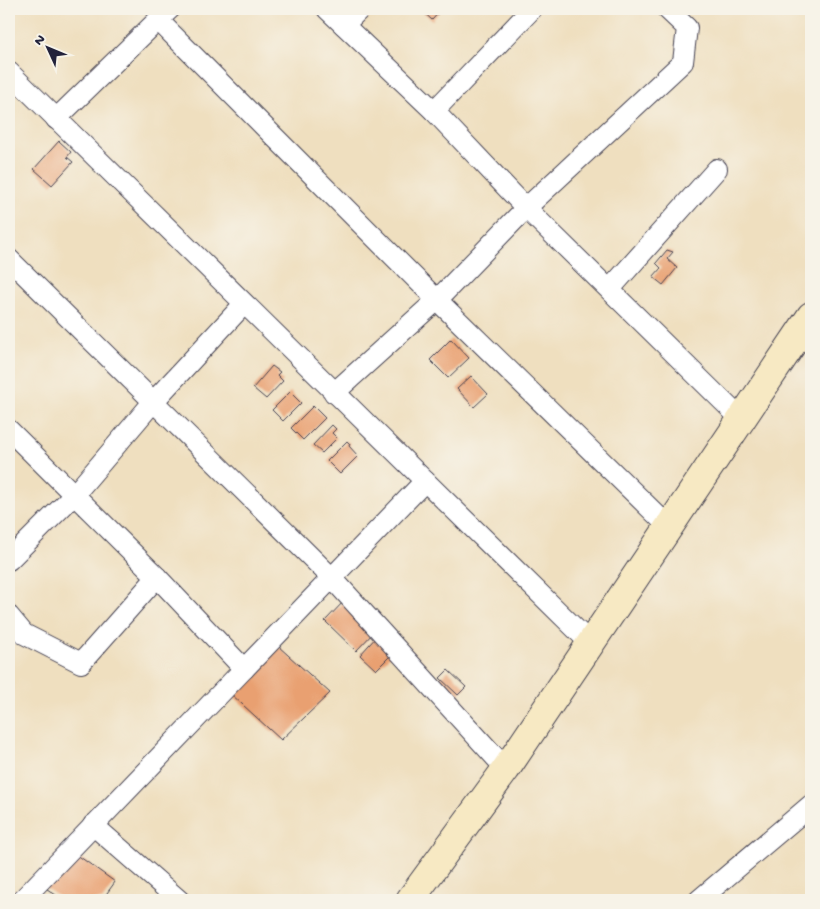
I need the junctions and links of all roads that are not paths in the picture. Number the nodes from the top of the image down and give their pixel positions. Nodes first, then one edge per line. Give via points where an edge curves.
1 (327, 9) edge
2 (360, 9) edge
3 (532, 9) edge
4 (666, 9) edge
5 (164, 14) edge
6 (344, 25) junction
7 (9, 72) edge
8 (434, 111) junction
9 (56, 118) junction
10 (717, 169) dead end
11 (526, 208) junction
12 (9, 259) edge
13 (610, 289) junction
14 (437, 300) junction
15 (244, 304) junction
16 (811, 316) edge
17 (334, 393) junction
18 (153, 402) junction
19 (742, 420) junction
20 (9, 430) edge
21 (425, 482) junction
22 (74, 495) junction
23 (670, 528) junction
24 (9, 560) edge
25 (157, 577) junction
26 (332, 578) junction
27 (9, 616) edge
28 (591, 644) junction
29 (244, 668) junction
30 (506, 769) junction
31 (811, 805) edge
32 (93, 825) junction
33 (22, 900) edge
34 (179, 900) edge
35 (410, 900) edge
36 (699, 900) edge

1 - 6 street
2 - 6 street
3 - 8 street
4 - 11 street via 687,28 683,62
5 - 9 street
5 - 14 street
6 - 8 street
7 - 9 street
8 - 11 street
9 - 15 street
10 - 13 street
11 - 13 street
11 - 14 street
12 - 18 street
13 - 19 street
14 - 17 street
14 - 23 street
15 - 17 street
15 - 18 street
16 - 19 street
17 - 21 street
18 - 22 street
18 - 26 street
19 - 23 street
20 - 22 street
21 - 26 street
21 - 28 street
22 - 24 street
22 - 25 street
23 - 28 street
25 - 27 street via 81,662 24,634
25 - 29 street
26 - 29 street
26 - 30 street
28 - 30 street
29 - 32 street
30 - 35 street
31 - 36 street
32 - 33 street
32 - 34 street

